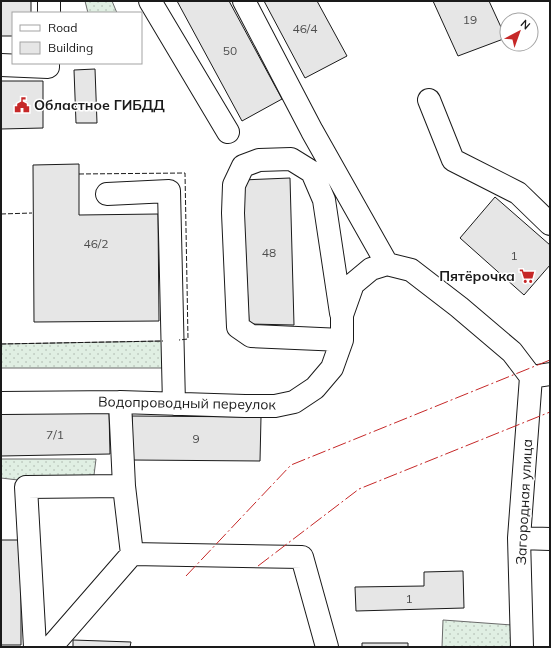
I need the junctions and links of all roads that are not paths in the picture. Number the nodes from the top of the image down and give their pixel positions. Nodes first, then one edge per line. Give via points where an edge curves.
1 (49, 1) edge
2 (150, 1) edge
3 (244, 1) edge
4 (49, 12) edge
5 (48, 64) edge
6 (1, 65) edge
7 (429, 100) dead end
8 (228, 132) dead end
9 (107, 194) dead end
10 (550, 224) edge
11 (387, 264) junction
12 (342, 315) junction
13 (342, 340) junction
14 (541, 375) edge
15 (120, 402) junction
16 (1, 403) edge
17 (174, 404) junction
18 (124, 486) junction
19 (519, 538) junction
20 (550, 539) edge
21 (132, 554) junction
22 (35, 647) edge
23 (51, 647) edge
24 (327, 647) edge
25 (522, 647) edge

1 - 4 street
2 - 8 street
3 - 11 street via 312,131
5 - 6 street via 48,67
7 - 10 street via 453,160 518,193
9 - 17 street via 169,191
11 - 12 street, Водопроводный переулок via 371,268 352,284
11 - 14 street via 411,270 460,307
12 - 13 street, Водопроводный переулок
12 - 13 street via 324,200 312,172 291,159 259,160 243,166 234,185 233,213 238,327 251,336
13 - 17 street, Водопроводный переулок via 332,368 315,388 294,402 275,406
14 - 19 street, Загородная улица
15 - 16 street, Водопроводный переулок
15 - 17 street, Водопроводный переулок
15 - 18 street
18 - 21 street
18 - 22 street via 26,487
19 - 20 street
19 - 25 street, Загородная улица
21 - 23 street
21 - 24 street via 302,556

